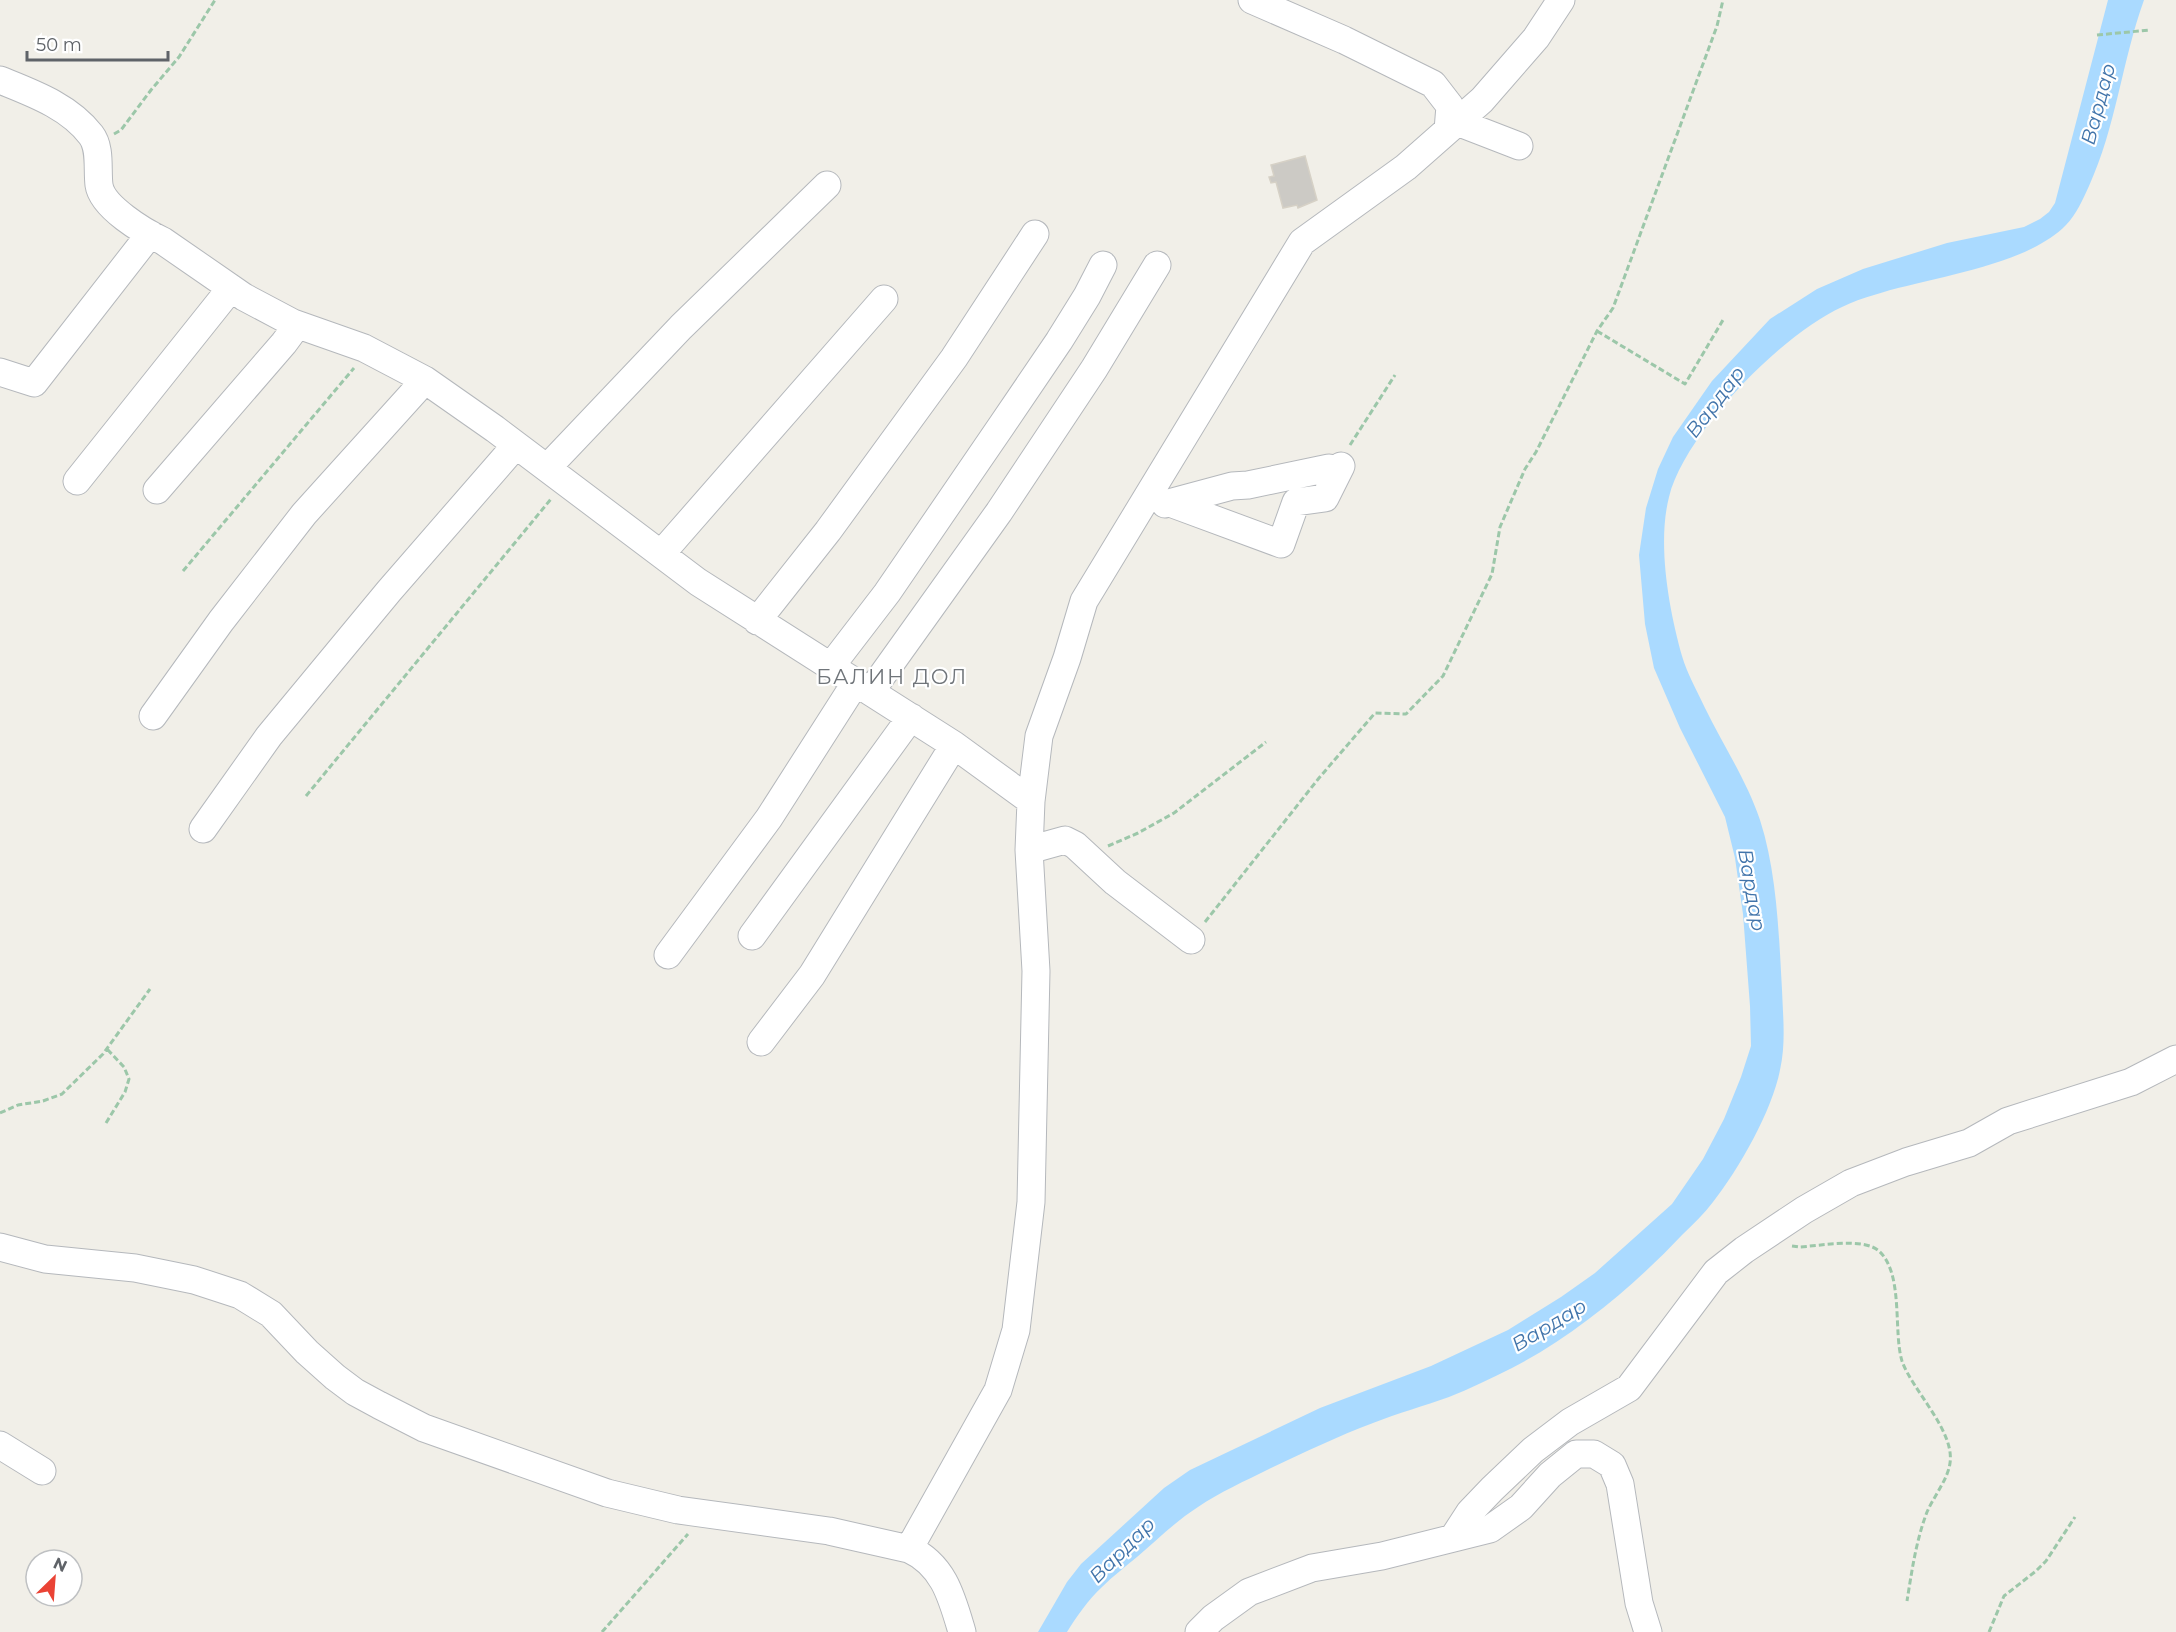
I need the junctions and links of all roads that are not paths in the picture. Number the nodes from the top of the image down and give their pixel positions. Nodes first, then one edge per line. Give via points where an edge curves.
1 (1252, 0) edge
2 (1561, 0) edge
3 (0, 80) edge
4 (1453, 126) junction
5 (1519, 146) dead end
6 (827, 186) dead end
7 (150, 234) junction
8 (1035, 234) dead end
9 (1103, 265) dead end
10 (1157, 265) dead end
11 (231, 288) junction
12 (884, 299) dead end
13 (293, 322) junction
14 (0, 372) edge
15 (425, 380) junction
16 (516, 445) junction
17 (556, 475) junction
18 (77, 481) dead end
19 (157, 490) dead end
20 (1170, 503) junction
21 (1129, 525) junction
22 (661, 554) junction
23 (758, 621) junction
24 (831, 666) junction
25 (864, 687) junction
26 (153, 716) dead end
27 (912, 717) junction
28 (954, 745) junction
29 (1032, 801) junction
30 (203, 829) dead end
31 (1029, 850) junction
32 (752, 936) dead end
33 (1191, 940) road end
34 (668, 955) dead end
35 (760, 1042) dead end
36 (2176, 1059) edge
37 (0, 1247) edge
38 (0, 1445) edge
39 (42, 1471) dead end
40 (1453, 1538) junction
41 (909, 1549) junction
42 (962, 1632) edge
43 (1199, 1632) edge
44 (1648, 1632) edge

1 - 4 street via 1433,84 1450,106
2 - 4 street via 1536,38 1482,100
3 - 7 street via 53,104 92,136 101,194
4 - 5 street
4 - 21 street via 1406,167 1302,242
6 - 17 street via 681,327
7 - 11 street
7 - 14 street via 34,383
8 - 23 street via 954,358
9 - 24 street via 1059,341 887,593
10 - 25 street via 1006,503
11 - 13 street
11 - 18 street
12 - 22 street
13 - 15 street via 364,348
13 - 19 street via 295,328 284,343
15 - 16 street
15 - 26 street via 304,514
16 - 17 street
16 - 30 street via 269,736
17 - 22 street
20 - 20 street via 1232,486 1335,467 1325,498 1296,502 1281,544
20 - 21 street via 1152,507
21 - 29 street via 1084,601 1039,736
22 - 23 street
23 - 24 street
24 - 25 street
25 - 27 street
25 - 34 street
27 - 28 street
27 - 32 street
28 - 29 street
28 - 35 street via 812,975
29 - 31 street
31 - 33 street via 1065,840 1075,845 1115,882
31 - 41 street via 1036,971 1031,1202 1016,1330 998,1390
36 - 40 street via 2131,1082 2008,1121 1968,1143 1851,1183 1777,1228 1716,1272 1629,1388 1569,1422 1533,1450 1470,1512
37 - 41 street via 45,1259 135,1268 229,1291 271,1314 307,1352 355,1392 424,1428 607,1493 678,1510 829,1531
38 - 39 street
40 - 43 street via 1312,1568 1249,1592
40 - 44 street via 1490,1529 1521,1506 1576,1454 1594,1454 1612,1465 1620,1484 1639,1603
41 - 42 street via 928,1561 945,1582

